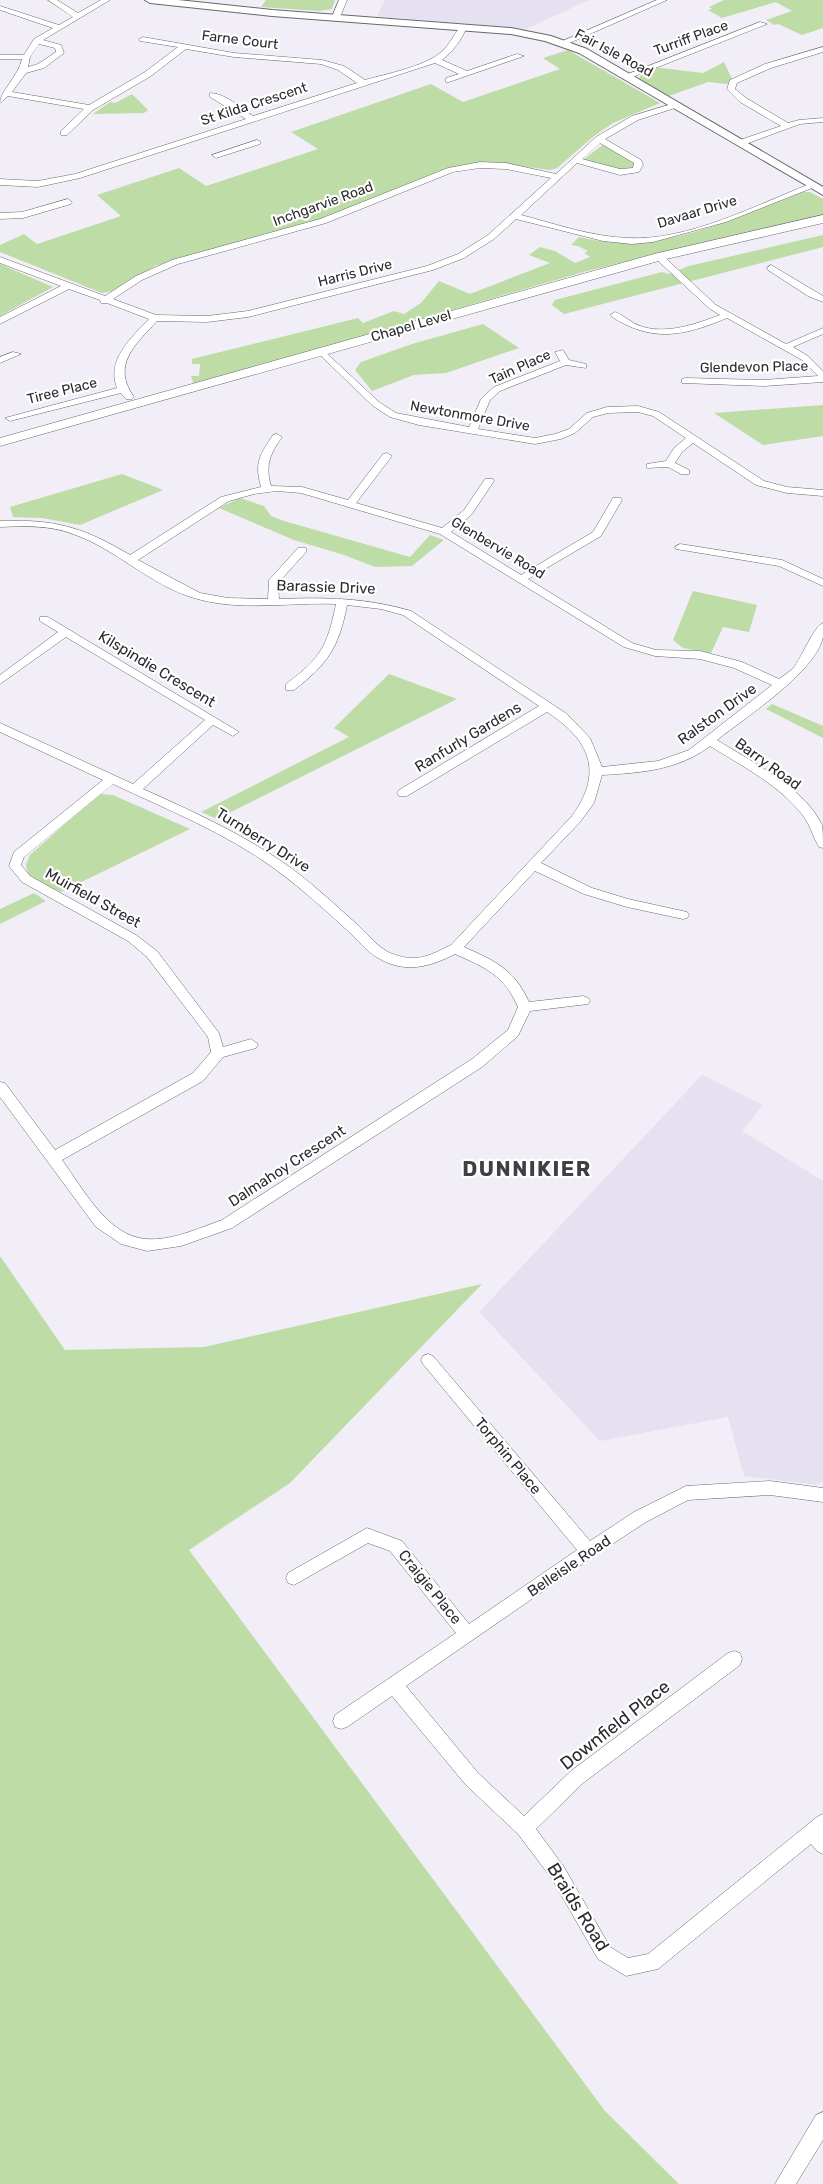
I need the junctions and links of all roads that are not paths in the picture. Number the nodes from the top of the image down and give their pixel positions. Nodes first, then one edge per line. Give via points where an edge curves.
1 (6, 0) edge
2 (52, 0) edge
3 (106, 0) edge
4 (150, 0) edge
5 (344, 0) edge
6 (663, 0) edge
7 (0, 7) edge
8 (77, 16) junction
9 (336, 17) junction
10 (763, 24) dead end
11 (58, 27) junction
12 (463, 27) junction
13 (143, 39) dead end
14 (37, 41) junction
15 (562, 43) junction
16 (184, 46) junction
17 (823, 49) edge
18 (520, 56) dead end
19 (0, 57) edge
20 (26, 57) junction
21 (436, 60) junction
22 (23, 71) junction
23 (466, 74) junction
24 (627, 76) junction
25 (449, 80) dead end
26 (363, 83) junction
27 (8, 94) junction
28 (213, 95) dead end
29 (0, 100) edge
30 (675, 105) junction
31 (90, 108) junction
32 (252, 119) junction
33 (823, 120) edge
34 (788, 126) junction
35 (64, 133) dead end
36 (219, 138) junction
37 (599, 138) junction
38 (257, 142) dead end
39 (740, 143) junction
40 (235, 149) junction
41 (216, 155) dead end
42 (575, 160) junction
43 (558, 177) junction
44 (0, 182) edge
45 (818, 189) edge
46 (42, 196) junction
47 (68, 202) dead end
48 (0, 216) edge
49 (515, 216) junction
50 (823, 219) edge
51 (823, 229) edge
52 (0, 260) edge
53 (663, 261) junction
54 (771, 268) dead end
55 (66, 286) junction
56 (823, 299) edge
57 (104, 301) junction
58 (615, 315) dead end
59 (725, 316) junction
60 (154, 318) junction
61 (0, 321) edge
62 (823, 331) edge
63 (786, 347) junction
64 (16, 354) dead end
65 (326, 356) junction
66 (0, 360) edge
67 (583, 366) dead end
68 (823, 378) edge
69 (685, 381) dead end
70 (121, 390) junction
71 (129, 398) dead end
72 (10, 418) dead end
73 (472, 431) junction
74 (277, 437) dead end
75 (692, 438) junction
76 (0, 442) edge
77 (0, 450) edge
78 (387, 456) dead end
79 (669, 464) junction
80 (651, 466) dead end
81 (685, 472) dead end
82 (489, 481) dead end
83 (267, 489) junction
84 (823, 492) edge
85 (617, 500) dead end
86 (351, 503) junction
87 (0, 524) edge
88 (444, 532) junction
89 (680, 548) dead end
90 (302, 550) dead end
91 (130, 560) junction
92 (521, 579) junction
93 (823, 582) edge
94 (274, 601) junction
95 (342, 601) junction
96 (44, 619) dead end
97 (823, 626) edge
98 (65, 632) junction
99 (0, 680) edge
100 (782, 685) junction
101 (290, 687) dead end
102 (548, 706) junction
103 (212, 720) junction
104 (0, 727) edge
105 (233, 732) dead end
106 (711, 741) junction
107 (597, 771) junction
108 (112, 779) junction
109 (136, 788) junction
110 (403, 793) dead end
111 (823, 844) edge
112 (534, 865) junction
113 (683, 915) dead end
114 (455, 948) junction
115 (583, 1001) dead end
116 (525, 1007) junction
117 (251, 1044) dead end
118 (218, 1053) junction
119 (0, 1087) edge
120 (53, 1158) junction
121 (428, 1360) dead end
122 (823, 1495) edge
123 (588, 1551) junction
124 (294, 1578) dead end
125 (468, 1635) junction
126 (734, 1659) dead end
127 (394, 1685) junction
128 (341, 1721) dead end
129 (524, 1828) junction
130 (819, 1834) edge
131 (823, 2122) edge
132 (785, 2184) edge

1 - 7 street
2 - 8 street
3 - 8 street
4 - 9 street, Fair Isle Road
5 - 9 street
6 - 15 street
7 - 11 street
8 - 11 street
9 - 12 street, Fair Isle Road
10 - 24 street, Turriff Place
11 - 14 street
12 - 15 street, Fair Isle Road via 531,34
12 - 21 street, St Kilda Crescent via 457,42
13 - 16 street
14 - 20 street
14 - 22 street via 58,47 60,53 41,66
15 - 24 street, Fair Isle Road
16 - 26 street, Farne Court via 234,55 322,62 341,68
16 - 31 street, Farne Court via 148,74
17 - 34 street via 733,82 731,89 743,100
18 - 23 street
19 - 20 street
20 - 22 street
21 - 23 street
21 - 26 street, St Kilda Crescent
22 - 27 street
23 - 25 street
24 - 30 street, Fair Isle Road
26 - 32 street, St Kilda Crescent
27 - 29 street
27 - 31 street
28 - 32 street
30 - 37 street, Harris Drive via 635,118
30 - 39 street, Fair Isle Road
31 - 35 street, Farne Court
32 - 36 street, St Kilda Crescent
33 - 34 street
34 - 39 street
36 - 40 street
36 - 46 street, St Kilda Crescent via 83,174
37 - 42 street, Harris Drive
37 - 42 street via 638,162 636,170 620,172
38 - 40 street
39 - 45 street, Fair Isle Road
40 - 41 street
42 - 43 street, Harris Drive
43 - 49 street, Harris Drive
43 - 57 street, Inchgarvie Road via 506,166 451,170 323,221 174,262 139,278
44 - 46 street, St Kilda Crescent
45 - 49 street, Davaar Drive via 697,229 633,241 598,237
46 - 47 street, St Kilda Crescent
46 - 48 street, St Kilda Crescent via 23,215
49 - 60 street, Harris Drive via 461,256 430,268 248,314 207,319
50 - 53 main road, Chapel Level
51 - 53 main road, Chapel Level
52 - 55 street, Harris Drive
53 - 59 street
53 - 65 main road, Chapel Level
54 - 56 street
55 - 57 street, Harris Drive
55 - 61 street
57 - 60 street, Harris Drive
58 - 59 street via 639,329 656,332 705,325
59 - 63 street
60 - 70 street, Tiree Place via 122,356 117,373
62 - 63 street
63 - 68 street via 805,358
64 - 66 street
65 - 73 street, Newtonmore Drive via 363,394 393,414
65 - 76 main road, Chapel Level
65 - 77 main road, Chapel Level
67 - 73 street, Tain Place via 562,357 497,389 486,399
68 - 69 street, Glendevon Place via 764,383
70 - 71 street
70 - 72 street, Tiree Place
73 - 75 street, Newtonmore Drive via 535,441 572,430 590,415 622,408 656,414
74 - 83 street via 260,468
75 - 79 street
75 - 84 street, Newtonmore Drive via 760,483 814,494
78 - 86 street
79 - 80 street
79 - 81 street
82 - 88 street via 468,512
83 - 86 street, Glenbervie Road via 302,490
83 - 91 street, Glenbervie Road via 225,499
85 - 92 street via 597,534
86 - 88 street, Glenbervie Road
87 - 91 street, Barassie Drive via 44,525 72,531
88 - 92 street, Glenbervie Road
89 - 93 street via 782,564
90 - 94 street via 273,582
91 - 94 street, Barassie Drive via 203,597
92 - 100 street, Glenbervie Road via 628,645 728,662
94 - 95 street, Barassie Drive
95 - 101 street via 327,656
95 - 102 street, Barassie Drive via 378,604 407,613
96 - 98 street, Kilspindie Crescent
97 - 100 street, Ralston Drive via 804,662
98 - 99 street
98 - 103 street, Kilspindie Crescent
100 - 106 street, Ralston Drive
102 - 107 street, Barassie Drive via 586,741
102 - 110 street, Ranfurly Gardens
103 - 105 street, Kilspindie Crescent
103 - 109 street
104 - 108 street, Turnberry Drive
106 - 107 street, Ralston Drive via 676,762
106 - 111 street, Barry Road via 785,792 813,818
107 - 112 street via 585,809
108 - 109 street, Turnberry Drive
108 - 118 street, Muirfield Street via 18,855 15,866 40,888 132,938 152,954 214,1036
109 - 114 street, Turnberry Drive via 213,826 277,864 382,955 418,964
112 - 113 street via 588,891
112 - 114 street, Turnberry Drive
114 - 116 street via 491,964 515,985
115 - 116 street
116 - 120 street, Dalmahoy Crescent via 513,1034 477,1063 226,1224 181,1240 147,1245 126,1240 100,1223
117 - 118 street
118 - 120 street via 198,1077
119 - 120 street, Dalmahoy Crescent
121 - 123 street, Torphin Place
122 - 123 street, Belleisle Road via 770,1488 686,1493
123 - 125 street, Belleisle Road
124 - 125 street, Craigie Place via 367,1535 396,1546
125 - 127 street, Belleisle Road
126 - 129 street, Downfield Place via 577,1777
127 - 128 street, Belleisle Road
127 - 129 street, Braids Road via 472,1779
129 - 130 street, Braids Road via 558,1872 604,1953 626,1967 652,1963
131 - 132 street

